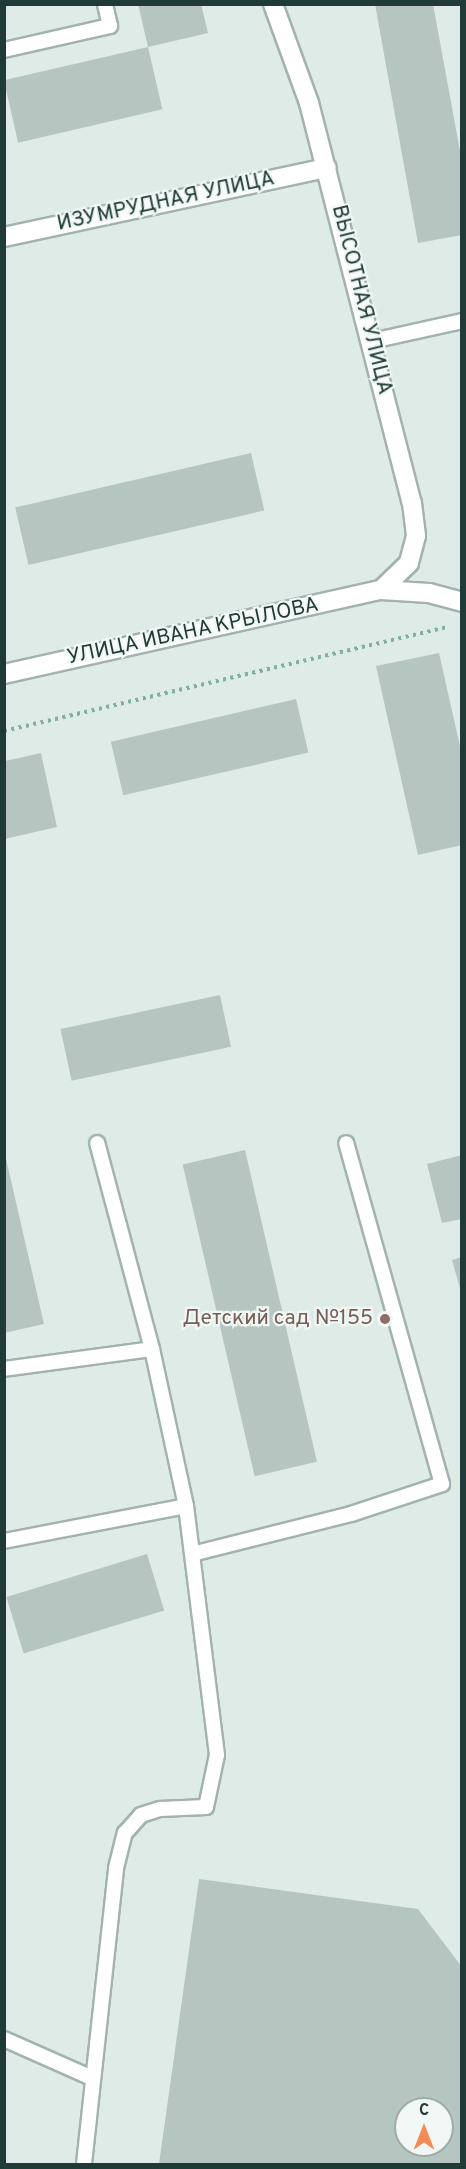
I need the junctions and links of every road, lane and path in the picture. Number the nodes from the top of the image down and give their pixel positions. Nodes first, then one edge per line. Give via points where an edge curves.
1 (105, 4) edge
2 (273, 4) edge
3 (4, 50) edge
4 (327, 168) junction
5 (4, 237) edge
6 (462, 321) edge
7 (372, 340) junction
8 (381, 590) junction
9 (462, 602) edge
10 (448, 627) dead end
11 (4, 674) edge
12 (4, 731) edge
13 (97, 1143) dead end
14 (346, 1143) dead end
15 (152, 1349) junction
16 (4, 1369) edge
17 (186, 1506) junction
18 (4, 1541) edge
19 (192, 1554) junction
20 (4, 2039) edge
21 (92, 2078) junction
22 (84, 2164) edge

1 - 3 lane via 110,26
2 - 4 street, ВЫСОТНАЯ УЛИЦА via 309,103
4 - 5 street, ИЗУМРУДНАЯ УЛИЦА
4 - 7 street, ВЫСОТНАЯ УЛИЦА
6 - 7 lane
7 - 8 street, ВЫСОТНАЯ УЛИЦА via 412,503 416,536 409,563
8 - 9 street, УЛИЦА ИВАНА КРЫЛОВА via 429,593
8 - 11 street, УЛИЦА ИВАНА КРЫЛОВА
10 - 12 path
13 - 15 lane
14 - 19 lane via 442,1484 351,1514
15 - 16 lane
15 - 17 lane
17 - 18 lane
17 - 19 lane
19 - 21 lane via 217,1755 206,1807 160,1809 141,1815 125,1833 116,1868
20 - 21 lane
21 - 22 lane

